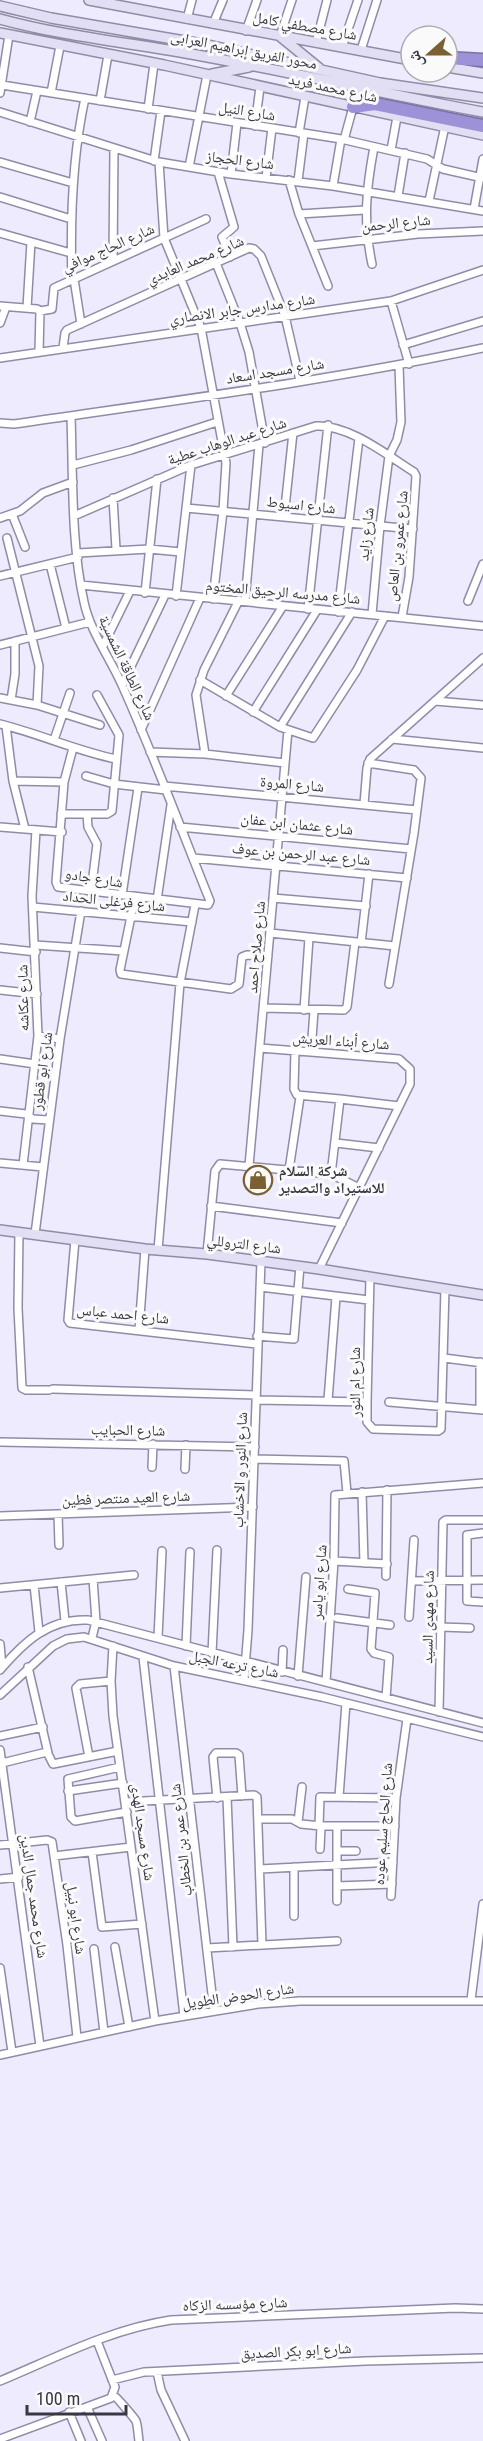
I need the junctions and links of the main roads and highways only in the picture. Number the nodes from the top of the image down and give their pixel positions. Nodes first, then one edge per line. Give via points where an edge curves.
1 (459, 59) edge
2 (483, 60) edge
3 (353, 107) road end
4 (483, 126) edge

1 - 2 highway
3 - 4 highway via 375,104

